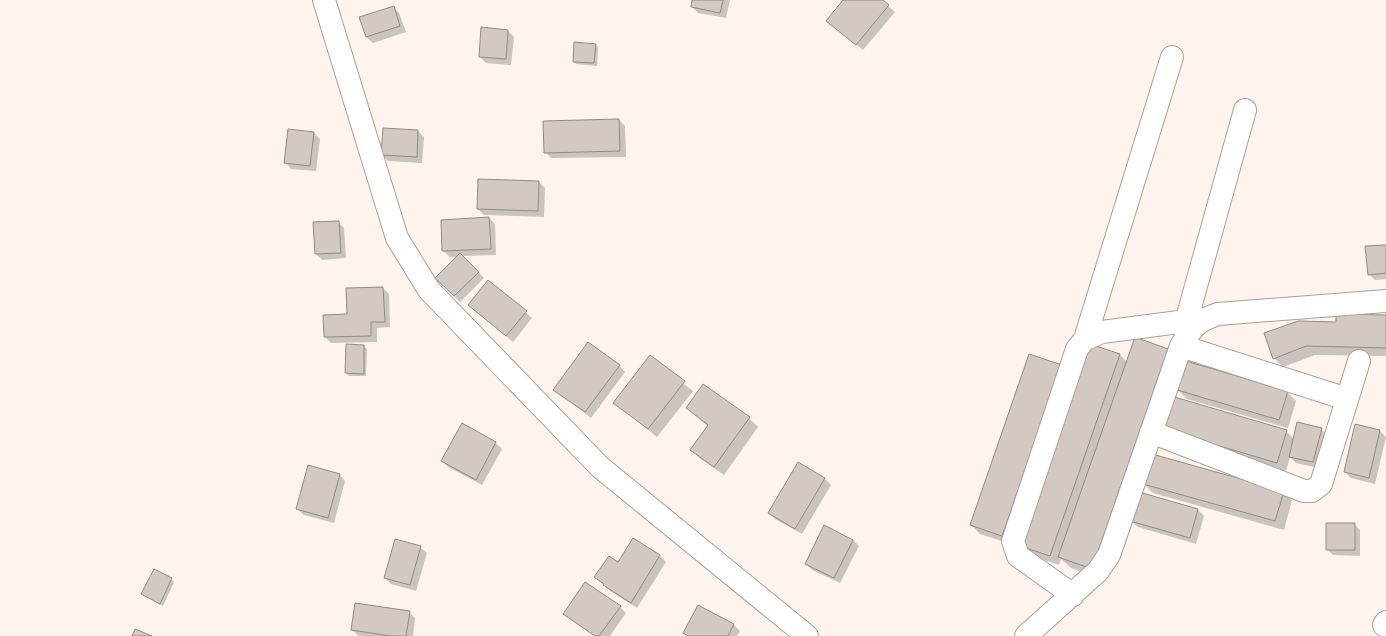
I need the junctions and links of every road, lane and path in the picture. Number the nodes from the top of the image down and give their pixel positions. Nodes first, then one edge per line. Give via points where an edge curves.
1 (324, 0) edge
2 (1172, 58) dead end
3 (1245, 110) dead end
4 (1386, 301) edge
5 (1194, 320) junction
6 (1085, 339) junction
7 (1181, 346) junction
8 (1359, 361) dead end
9 (1347, 399) junction
10 (1151, 432) junction
11 (1073, 595) junction
12 (807, 636) edge
13 (1026, 636) edge

1 - 12 street via 397,238 429,290 600,467
2 - 6 street
3 - 5 street
4 - 5 street via 1218,314
5 - 6 street via 1102,332
5 - 7 street
6 - 11 street via 1076,349 1013,541 1018,556
7 - 9 street
7 - 10 street
8 - 9 street
9 - 10 street via 1321,484 1312,491 1304,491
10 - 11 street via 1109,555 1098,571
11 - 13 street

